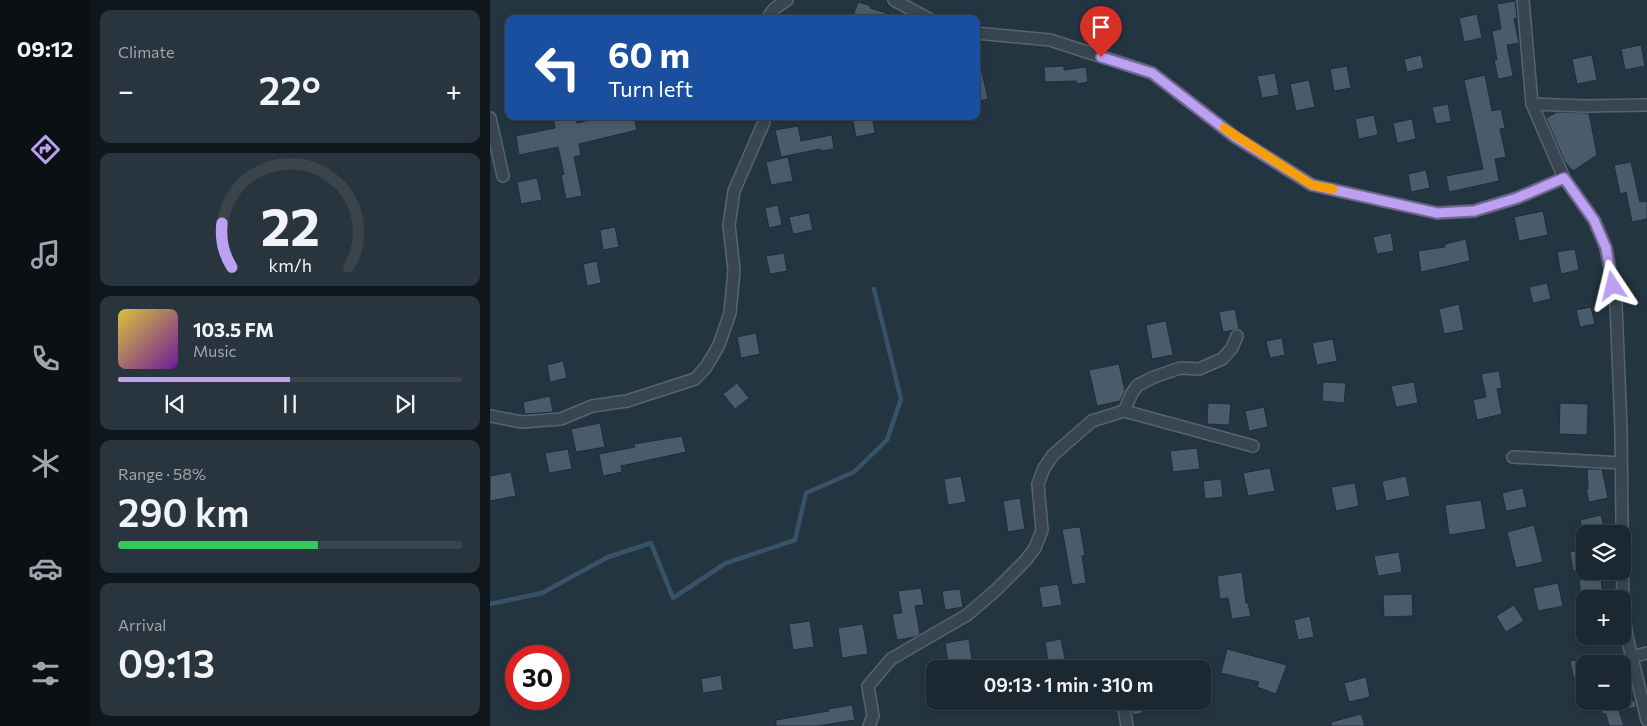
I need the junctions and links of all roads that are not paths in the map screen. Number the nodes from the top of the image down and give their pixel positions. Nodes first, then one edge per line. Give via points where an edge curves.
1 (787, 0) edge
2 (894, 0) edge
3 (1523, 0) edge
4 (769, 15) edge
5 (922, 15) edge
6 (980, 33) edge
7 (1532, 104) junction
8 (1647, 105) edge
9 (490, 118) edge
10 (764, 120) edge
11 (503, 176) dead end
12 (1564, 178) junction
13 (1237, 336) dead end
14 (1124, 411) junction
15 (490, 416) edge
16 (1253, 446) dead end
17 (1514, 457) dead end
18 (1621, 463) junction
19 (1647, 653) edge
20 (1632, 657) junction
21 (1124, 710) edge
22 (1647, 720) edge
23 (869, 726) edge
24 (1127, 726) edge

1 - 4 street
2 - 5 street
3 - 7 street
6 - 12 street via 1050,40 1152,73 1235,137 1312,185 1437,213 1474,211 1517,198
7 - 8 street
7 - 12 street
9 - 11 street
10 - 15 street via 734,191 729,225 734,270 730,313 719,346 695,379 627,401 592,406 560,418 522,422
12 - 18 street via 1594,220 1606,248 1616,305
13 - 14 street via 1222,359 1199,369 1180,368 1138,385
14 - 16 street
14 - 23 street via 1092,421 1053,454 1038,484 1042,530 1035,548 996,590 967,615 891,660 868,686 873,716
17 - 18 street
18 - 20 street via 1623,610
19 - 20 street
20 - 22 street
21 - 24 street

